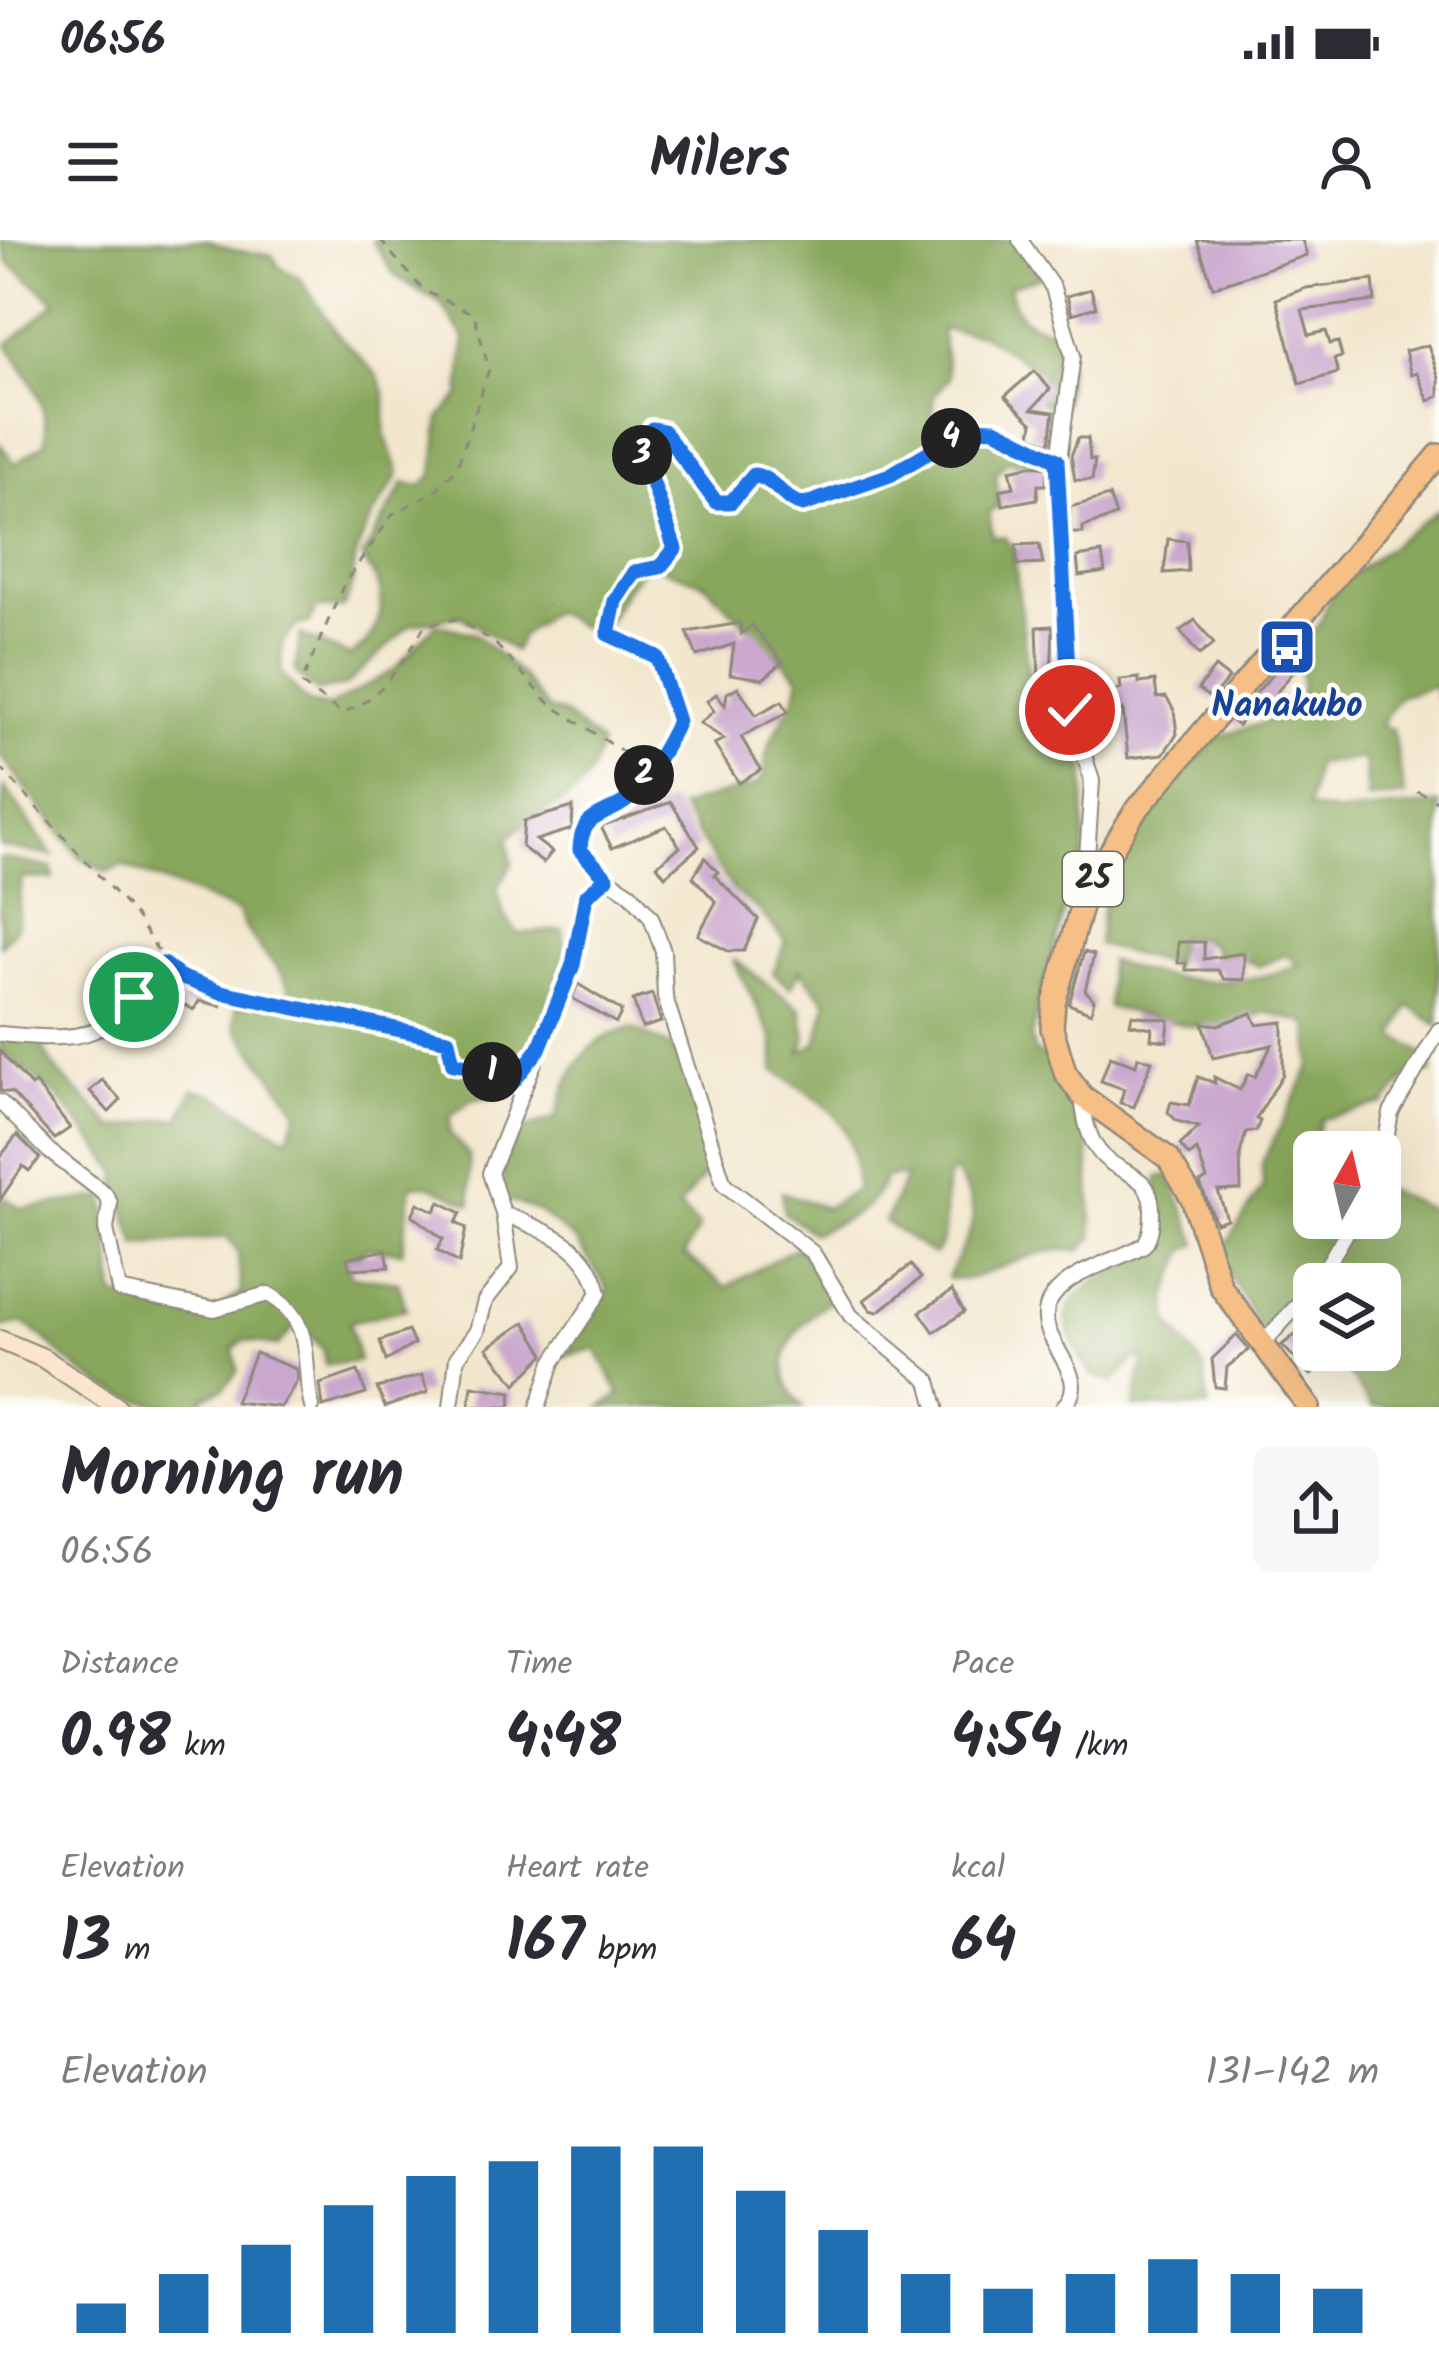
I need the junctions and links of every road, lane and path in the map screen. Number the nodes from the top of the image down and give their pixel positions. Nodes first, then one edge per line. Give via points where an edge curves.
1 (380, 240) edge
2 (1020, 240) edge
3 (1439, 455) edge
4 (1057, 460) junction
5 (0, 766) edge
6 (647, 771) junction
7 (1417, 791) dead end
8 (1439, 802) edge
9 (607, 878) junction
10 (1085, 893) junction
11 (163, 964) junction
12 (1439, 1030) edge
13 (0, 1034) edge
14 (513, 1082) dead end
15 (1082, 1096) junction
16 (0, 1102) edge
17 (1388, 1131) edge
18 (503, 1213) junction
19 (1293, 1310) edge
20 (0, 1340) edge
21 (1264, 1342) junction
22 (117, 1407) edge
23 (312, 1407) edge
24 (451, 1407) edge
25 (538, 1407) edge
26 (936, 1407) edge
27 (1063, 1407) edge
28 (1309, 1407) edge

1 - 6 path via 423,290 474,314 489,368 458,468 393,514 344,584 301,684 342,713 359,706 399,669 425,625 455,619 493,641 550,704 628,750
2 - 4 street via 1053,288 1073,356
3 - 10 main road, 25 via 1134,813
4 - 6 street via 995,429 970,428 890,475 803,505 754,475 731,502 716,502 663,431 644,434 643,458 675,549 660,567 634,572 615,601 608,634 657,657 678,721
4 - 10 street via 1068,701 1093,782
5 - 11 path via 134,914
6 - 9 street via 629,799 595,812 584,828 580,850
7 - 8 path
9 - 18 street via 586,896 573,965 490,1173
9 - 26 street via 650,917 663,951 665,998 724,1184 813,1253 860,1325 929,1381
10 - 15 main road, 25 via 1052,1028
11 - 13 street via 90,1036
11 - 14 path via 221,992 448,1040 453,1064 489,1068 500,1087
12 - 17 street
15 - 21 main road, 25 via 1168,1158 1192,1198 1221,1287
15 - 27 street via 1098,1150 1142,1179 1152,1216 1144,1245 1055,1292 1044,1312 1045,1332 1073,1383
16 - 23 street via 105,1194 119,1290 214,1309 268,1294 284,1303 311,1364
18 - 24 street via 511,1268 457,1358
18 - 25 street via 562,1238 599,1293 554,1362
19 - 21 street
20 - 22 street
21 - 28 main road, 25

